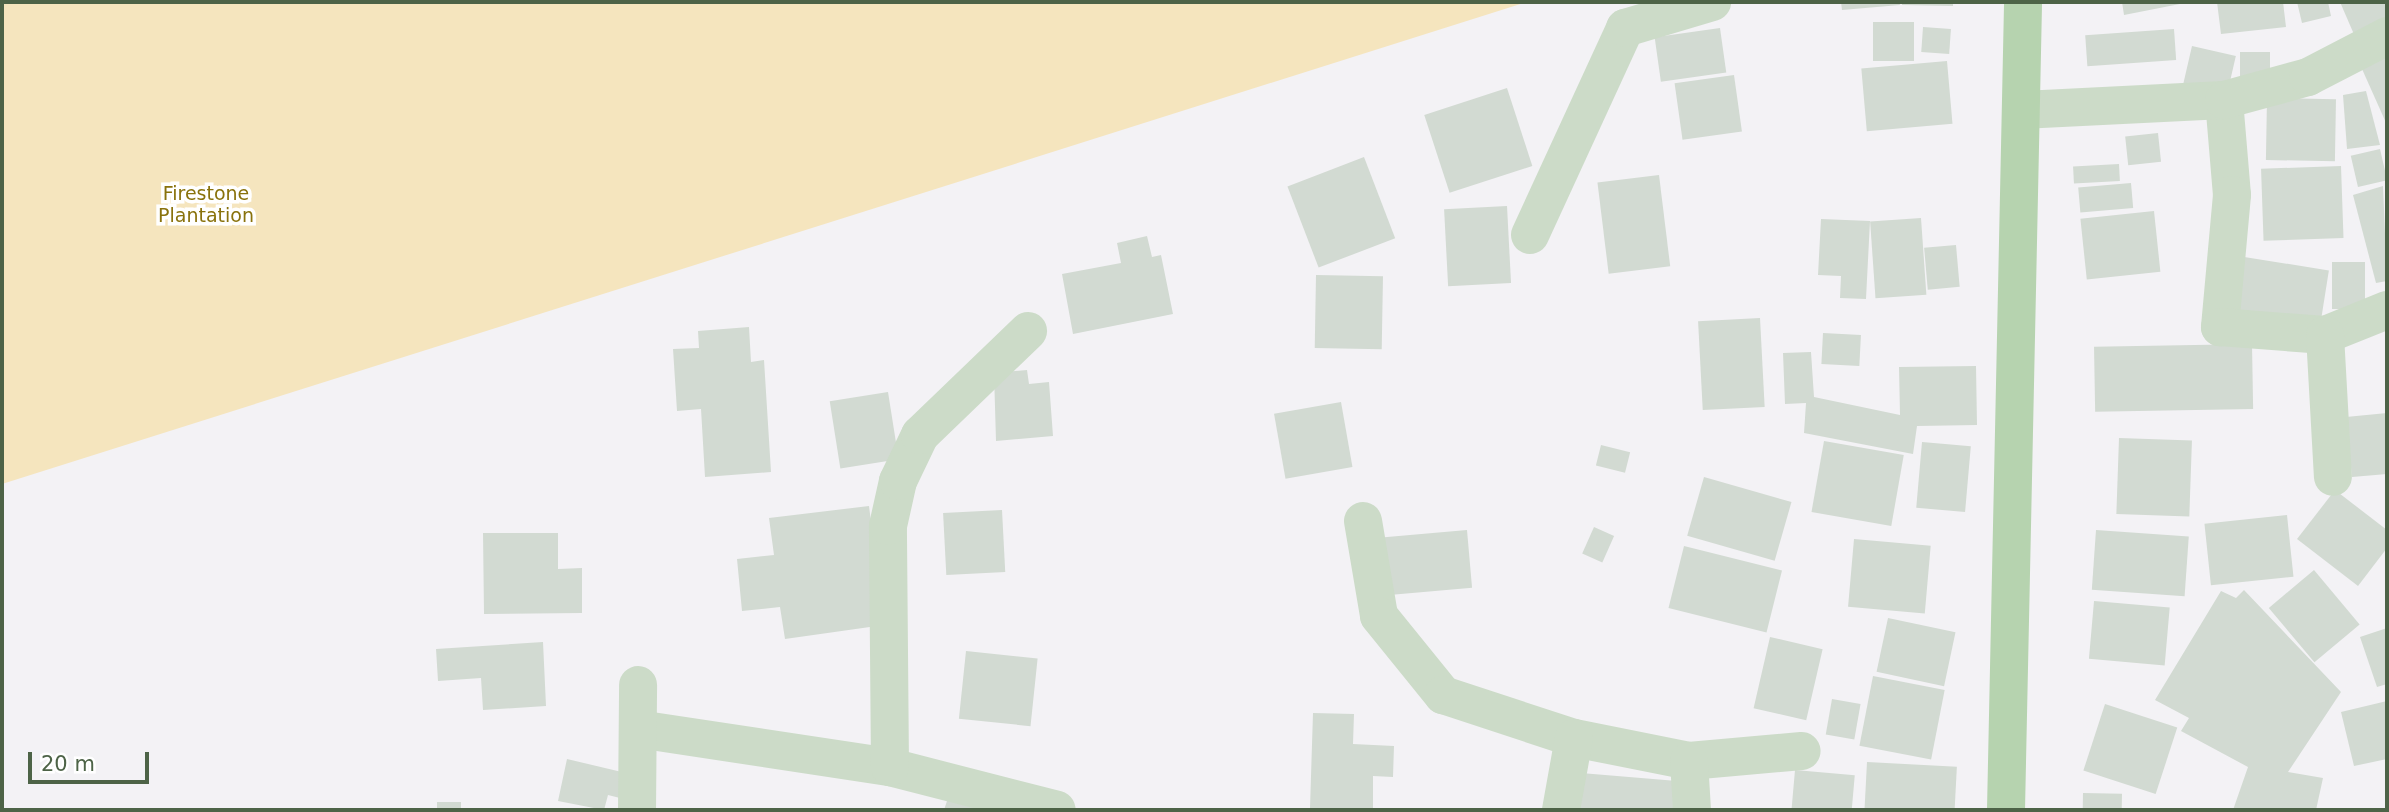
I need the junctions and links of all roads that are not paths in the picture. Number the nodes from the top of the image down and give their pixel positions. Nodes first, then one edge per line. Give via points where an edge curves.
1 (1712, 2) edge
2 (2023, 2) edge
3 (2387, 36) edge
4 (2224, 100) junction
5 (2021, 110) junction
6 (1530, 235) dead end
7 (2387, 310) edge
8 (1028, 331) dead end
9 (2325, 335) junction
10 (2333, 477) dead end
11 (1363, 521) dead end
12 (638, 685) dead end
13 (638, 730) junction
14 (1574, 738) junction
15 (1802, 751) dead end
16 (1689, 761) junction
17 (890, 767) junction
18 (1017, 805) edge
19 (637, 810) edge
20 (1057, 810) edge
21 (1561, 810) edge
22 (1692, 810) edge
23 (2006, 810) edge

1 - 6 street via 1625,28
2 - 5 main road
3 - 4 street via 2308,77
4 - 5 street
4 - 9 street via 2232,195 2220,327
5 - 23 main road
7 - 9 street
8 - 17 street via 920,435 898,481 888,526
9 - 10 street
11 - 14 street via 1379,616 1443,695
12 - 13 street
13 - 17 street
13 - 19 street
14 - 16 street
14 - 21 street
15 - 16 street
16 - 22 street
17 - 18 street
18 - 20 street

